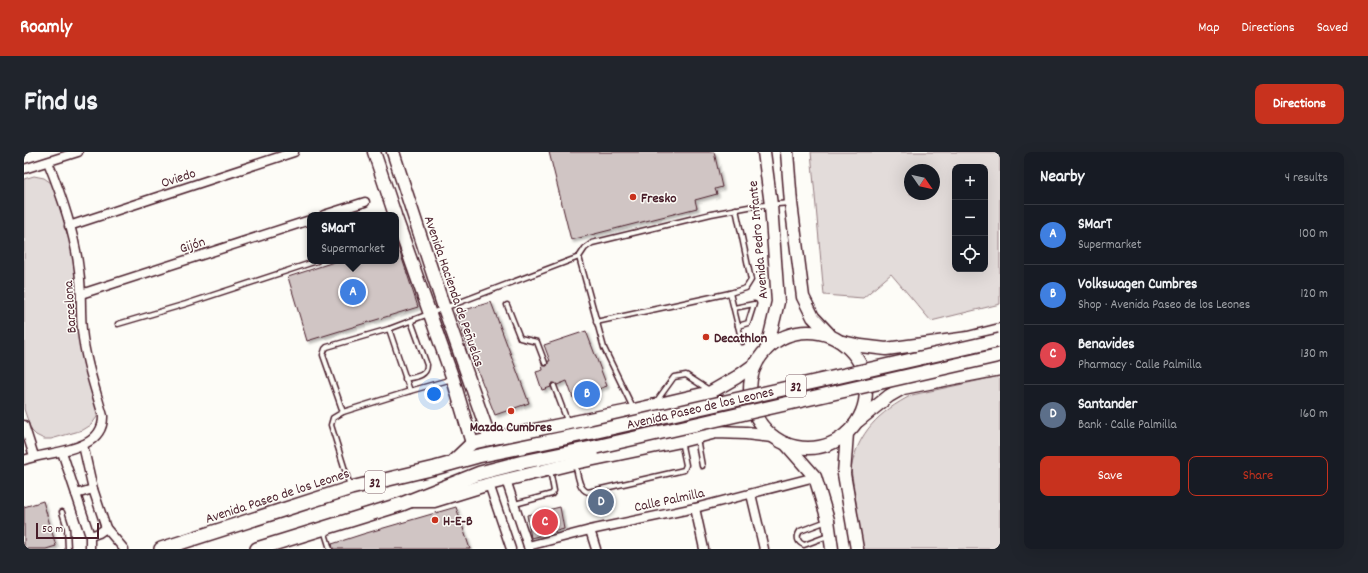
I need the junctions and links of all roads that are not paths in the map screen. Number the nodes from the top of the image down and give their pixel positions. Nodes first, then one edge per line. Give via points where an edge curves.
1 (78, 152) edge
2 (294, 152) edge
3 (374, 152) edge
4 (393, 152) edge
5 (764, 152) edge
6 (787, 152) edge
7 (48, 162) junction
8 (24, 169) edge
9 (365, 202) dead end
10 (791, 203) junction
11 (771, 205) junction
12 (736, 209) junction
13 (333, 212) edge
14 (394, 212) edge
15 (307, 221) edge
16 (69, 226) junction
17 (399, 234) edge
18 (579, 257) junction
19 (309, 264) edge
20 (730, 293) junction
21 (81, 294) junction
22 (507, 305) dead end
23 (444, 308) junction
24 (734, 308) junction
25 (429, 315) junction
26 (411, 321) junction
27 (596, 322) junction
28 (118, 324) dead end
29 (738, 326) junction
30 (389, 329) junction
31 (1000, 330) edge
32 (829, 334) junction
33 (968, 338) junction
34 (1000, 340) edge
35 (742, 342) dead end
36 (843, 342) junction
37 (767, 348) junction
38 (1000, 355) edge
39 (545, 363) dead end
40 (755, 364) junction
41 (1000, 369) edge
42 (974, 375) junction
43 (405, 379) junction
44 (453, 379) junction
45 (554, 386) dead end
46 (410, 391) junction
47 (711, 392) junction
48 (653, 405) junction
49 (634, 410) junction
50 (343, 412) junction
51 (568, 423) junction
52 (24, 425) edge
53 (850, 429) junction
54 (716, 432) junction
55 (772, 436) junction
56 (696, 437) junction
57 (490, 439) junction
58 (681, 441) junction
59 (472, 443) junction
60 (786, 444) junction
61 (83, 445) junction
62 (62, 452) junction
63 (34, 456) junction
64 (24, 460) edge
65 (575, 463) junction
66 (450, 464) junction
67 (702, 466) dead end
68 (550, 470) junction
69 (815, 477) junction
70 (506, 480) junction
71 (489, 484) junction
72 (351, 488) junction
73 (93, 489) junction
74 (76, 494) junction
75 (751, 494) junction
76 (411, 501) junction
77 (515, 504) junction
78 (695, 508) junction
79 (62, 512) dead end
80 (828, 520) junction
81 (106, 528) junction
82 (323, 528) junction
83 (590, 530) junction
84 (830, 535) junction
85 (90, 536) junction
86 (529, 547) edge
87 (68, 549) edge
88 (90, 549) edge
89 (124, 549) edge
90 (161, 549) edge
91 (257, 549) edge
92 (330, 549) edge
93 (511, 549) edge
94 (596, 549) edge
95 (704, 549) edge
96 (764, 549) edge
97 (832, 549) edge
98 (857, 549) edge

1 - 7 street
2 - 16 street, Oviedo
3 - 14 street
4 - 23 street, Avenida Hacienda de Peñuelas
5 - 11 street, Avenida Pedro Infante
6 - 10 street
7 - 8 street
7 - 16 street, Barcelona
9 - 13 street
10 - 11 lane
10 - 32 street via 803,297 813,317
11 - 12 lane
11 - 37 street, Avenida Pedro Infante via 778,302
12 - 18 lane via 592,243
12 - 20 lane via 751,280 746,288
15 - 21 street, Gijón
16 - 21 street, Barcelona via 76,249
17 - 25 street
18 - 23 lane
18 - 27 lane
19 - 28 lane
20 - 24 lane
20 - 27 lane
21 - 61 street, Barcelona via 82,331 86,354 103,416 98,433
22 - 39 lane via 520,338 537,342
23 - 25 lane
23 - 57 street, Avenida Hacienda de Peñuelas
24 - 29 lane
24 - 29 lane via 754,304 748,324
25 - 26 lane
25 - 44 street
26 - 30 lane
26 - 43 lane via 427,370 424,374
27 - 49 lane via 604,348
29 - 35 lane
30 - 43 lane
30 - 50 lane via 325,349 323,355
31 - 33 street
32 - 36 street
32 - 37 street via 805,333 790,336 776,340
33 - 36 street via 886,349
33 - 42 street via 958,346 956,359 962,370
34 - 66 main road, Avenida Paseo de los Leones / 32, bridge
36 - 53 street via 852,351 864,378 862,410
37 - 40 street
38 - 76 main road, Avenida Paseo de los Leones / 32, bridge via 524,462 480,473
40 - 47 street, Avenida Paseo de los Leones
40 - 55 street via 750,393 753,409 761,424
41 - 42 street
42 - 53 street via 903,388 889,396
43 - 46 lane
44 - 46 lane
44 - 59 street
45 - 51 lane
46 - 50 lane
47 - 48 street, Avenida Paseo de los Leones
47 - 48 lane via 686,374 674,377
47 - 54 street via 723,412 723,419
48 - 49 street, Avenida Paseo de los Leones
49 - 51 street, Avenida Paseo de los Leones
50 - 72 lane via 333,418 330,425
51 - 57 street, Avenida Paseo de los Leones
52 - 63 street
53 - 60 street via 835,442 824,446 805,448
53 - 98 street via 844,474
54 - 55 street, Avenida Paseo de los Leones
54 - 56 street, Avenida Paseo de los Leones
55 - 60 street
56 - 58 street, Avenida Paseo de los Leones
56 - 67 lane
57 - 59 street, Avenida Paseo de los Leones
58 - 65 street, Avenida Paseo de los Leones
58 - 65 lane via 686,465 684,470 588,492 581,488
59 - 66 street
60 - 69 street
61 - 62 street, Barcelona
61 - 73 street
62 - 63 street, Barcelona
62 - 74 street
63 - 64 street, Barcelona
65 - 68 street, Avenida Paseo de los Leones
66 - 72 main road, Avenida Paseo de los Leones / 32
68 - 70 street, Avenida Paseo de los Leones
68 - 77 lane via 554,491 552,494
69 - 75 street, Calle Palmilla
69 - 80 street
70 - 71 street, Avenida Paseo de los Leones
70 - 77 street
71 - 76 street, Avenida Paseo de los Leones via 434,501
71 - 93 street
72 - 90 main road, Avenida Paseo de los Leones / 32
73 - 74 street
73 - 81 street
74 - 85 street
75 - 78 street, Calle Palmilla
75 - 96 street
76 - 82 main road, Avenida Paseo de los Leones / 32
77 - 86 street
78 - 83 street, Calle Palmilla
78 - 95 street
79 - 87 lane via 67,528
80 - 84 street
80 - 84 lane via 800,531 797,540 804,545
81 - 85 street
81 - 89 street
82 - 91 main road, Avenida Paseo de los Leones / 32
82 - 92 lane
83 - 86 street, Calle Palmilla
83 - 94 street
84 - 97 street
85 - 88 street

